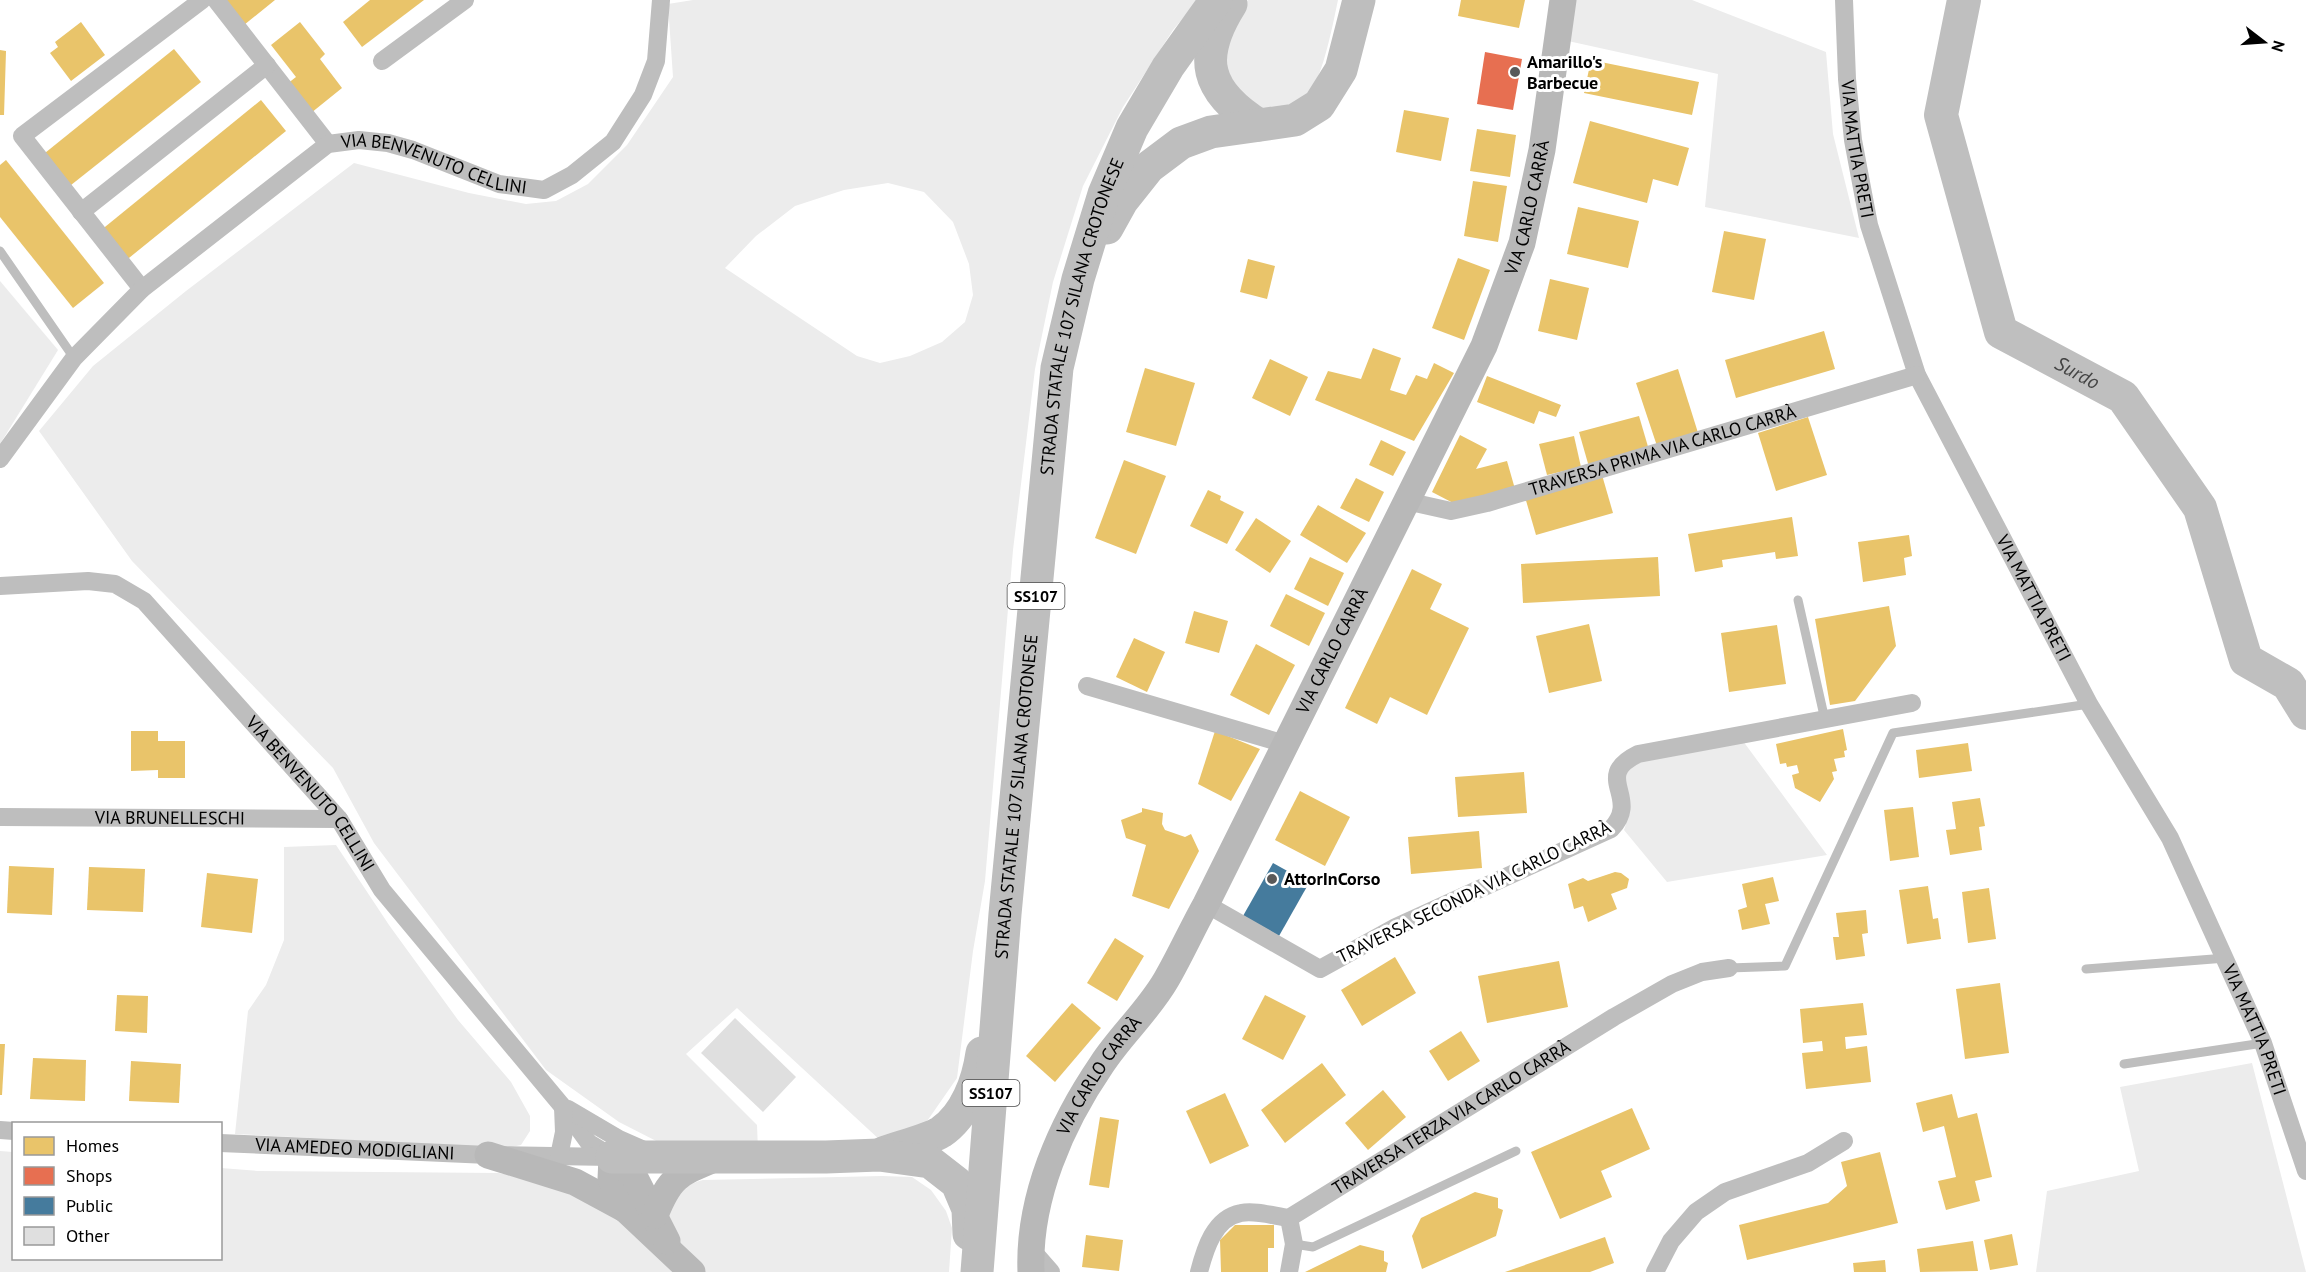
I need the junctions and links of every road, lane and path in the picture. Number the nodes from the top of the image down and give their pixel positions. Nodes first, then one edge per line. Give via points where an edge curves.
1 (202, 0) edge
2 (216, 0) edge
3 (465, 0) edge
4 (661, 0) edge
5 (1216, 0) edge
6 (1233, 0) edge
7 (1359, 0) edge
8 (1563, 0) edge
9 (1844, 0) edge
10 (382, 61) dead end
11 (267, 65) junction
12 (1258, 125) junction
13 (328, 144) junction
14 (81, 212) junction
15 (0, 251) edge
16 (1078, 279) junction
17 (142, 289) junction
18 (74, 358) junction
19 (1917, 375) junction
20 (0, 459) edge
21 (1406, 501) junction
22 (0, 586) edge
23 (1798, 600) dead end
24 (1087, 686) dead end
25 (1912, 703) dead end
26 (2089, 704) junction
27 (1825, 720) junction
28 (1285, 744) junction
29 (0, 817) edge
30 (339, 819) junction
31 (1206, 904) junction
32 (1005, 914) junction
33 (2226, 958) junction
34 (1729, 968) joint
35 (2086, 969) dead end
36 (2263, 1043) junction
37 (2124, 1064) dead end
38 (563, 1107) junction
39 (1844, 1141) dead end
40 (222, 1143) edge
41 (1516, 1151) dead end
42 (488, 1155) junction
43 (879, 1155) junction
44 (559, 1156) junction
45 (612, 1157) junction
46 (661, 1157) junction
47 (716, 1158) junction
48 (2306, 1171) edge
49 (625, 1209) junction
50 (655, 1215) junction
51 (1288, 1218) junction
52 (1294, 1244) junction
53 (1031, 1260) edge
54 (683, 1264) edge
55 (971, 1272) edge
56 (978, 1272) edge
57 (1052, 1272) edge
58 (1200, 1272) edge
59 (1289, 1272) edge
60 (1655, 1272) edge

1 - 14 street via 22,136
2 - 11 street
3 - 10 street
4 - 13 street, VIA BENVENUTO CELLINI via 656,61 643,95 614,142 572,175 544,190 499,184 388,142
5 - 16 highway, STRADA STATALE 107 SILANA CROTONESE / SS107 via 1131,128 1104,194
6 - 12 highway via 1213,42 1212,73 1218,91
7 - 12 highway via 1341,70 1319,105 1295,120
8 - 21 main road, VIA CARLO CARRÀ via 1542,150 1522,243 1484,346
9 - 19 street, VIA MATTIA PRETI via 1853,140 1869,225
11 - 13 street
11 - 14 street
12 - 16 highway via 1211,132 1181,143 1149,167 1122,201
13 - 17 street, VIA BENVENUTO CELLINI
14 - 17 street
15 - 18 lane
16 - 32 highway, STRADA STATALE 107 SILANA CROTONESE / SS107 via 1057,368
17 - 18 street, VIA BENVENUTO CELLINI
18 - 20 street, VIA BENVENUTO CELLINI
19 - 21 street, TRAVERSA PRIMA VIA CARLO CARRÀ via 1487,503 1451,511
19 - 26 street, VIA MATTIA PRETI
21 - 28 main road, VIA CARLO CARRÀ
22 - 30 street, VIA BENVENUTO CELLINI via 88,580 114,584 144,601
23 - 27 lane
24 - 28 street
25 - 27 street, TRAVERSA SECONDA VIA CARLO CARRÀ
26 - 33 street, VIA MATTIA PRETI via 2170,838
26 - 34 lane via 1893,733 1785,966
27 - 31 street, TRAVERSA SECONDA VIA CARLO CARRÀ via 1631,757 1623,761 1618,771 1623,807 1620,820 1611,829 1396,927 1320,969
28 - 31 main road, VIA CARLO CARRÀ
29 - 30 street, VIA BRUNELLESCHI
30 - 38 street, VIA BENVENUTO CELLINI via 382,890
31 - 53 main road, VIA CARLO CARRÀ via 1165,981 1102,1062 1079,1100 1039,1198
32 - 43 highway via 979,1071 962,1112 941,1132
32 - 56 highway, STRADA STATALE 107 SILANA CROTONESE / SS107
33 - 35 lane
33 - 36 street, VIA MATTIA PRETI
34 - 51 street, TRAVERSA TERZA VIA CARLO CARRÀ via 1702,972 1633,1006
36 - 37 lane
36 - 48 street, VIA MATTIA PRETI
38 - 44 street via 564,1132
38 - 45 street, VIA BENVENUTO CELLINI via 602,1142
38 - 46 street, VIA BENVENUTO CELLINI via 619,1139
39 - 60 street via 1808,1163 1725,1192 1696,1212 1671,1241
40 - 42 street, VIA AMEDEO MODIGLIANI
41 - 52 lane via 1313,1247
42 - 44 street, VIA AMEDEO MODIGLIANI
42 - 49 main road via 575,1182
43 - 47 highway
43 - 55 highway via 930,1162 957,1183 968,1209
44 - 45 street, VIA AMEDEO MODIGLIANI
45 - 46 highway
45 - 49 main road via 611,1179
45 - 50 main road via 634,1176
46 - 47 highway
47 - 50 main road via 682,1173 664,1192
49 - 54 main road
50 - 54 main road
51 - 52 street
51 - 58 street via 1240,1213 1219,1224 1205,1251
52 - 59 street
53 - 57 street

